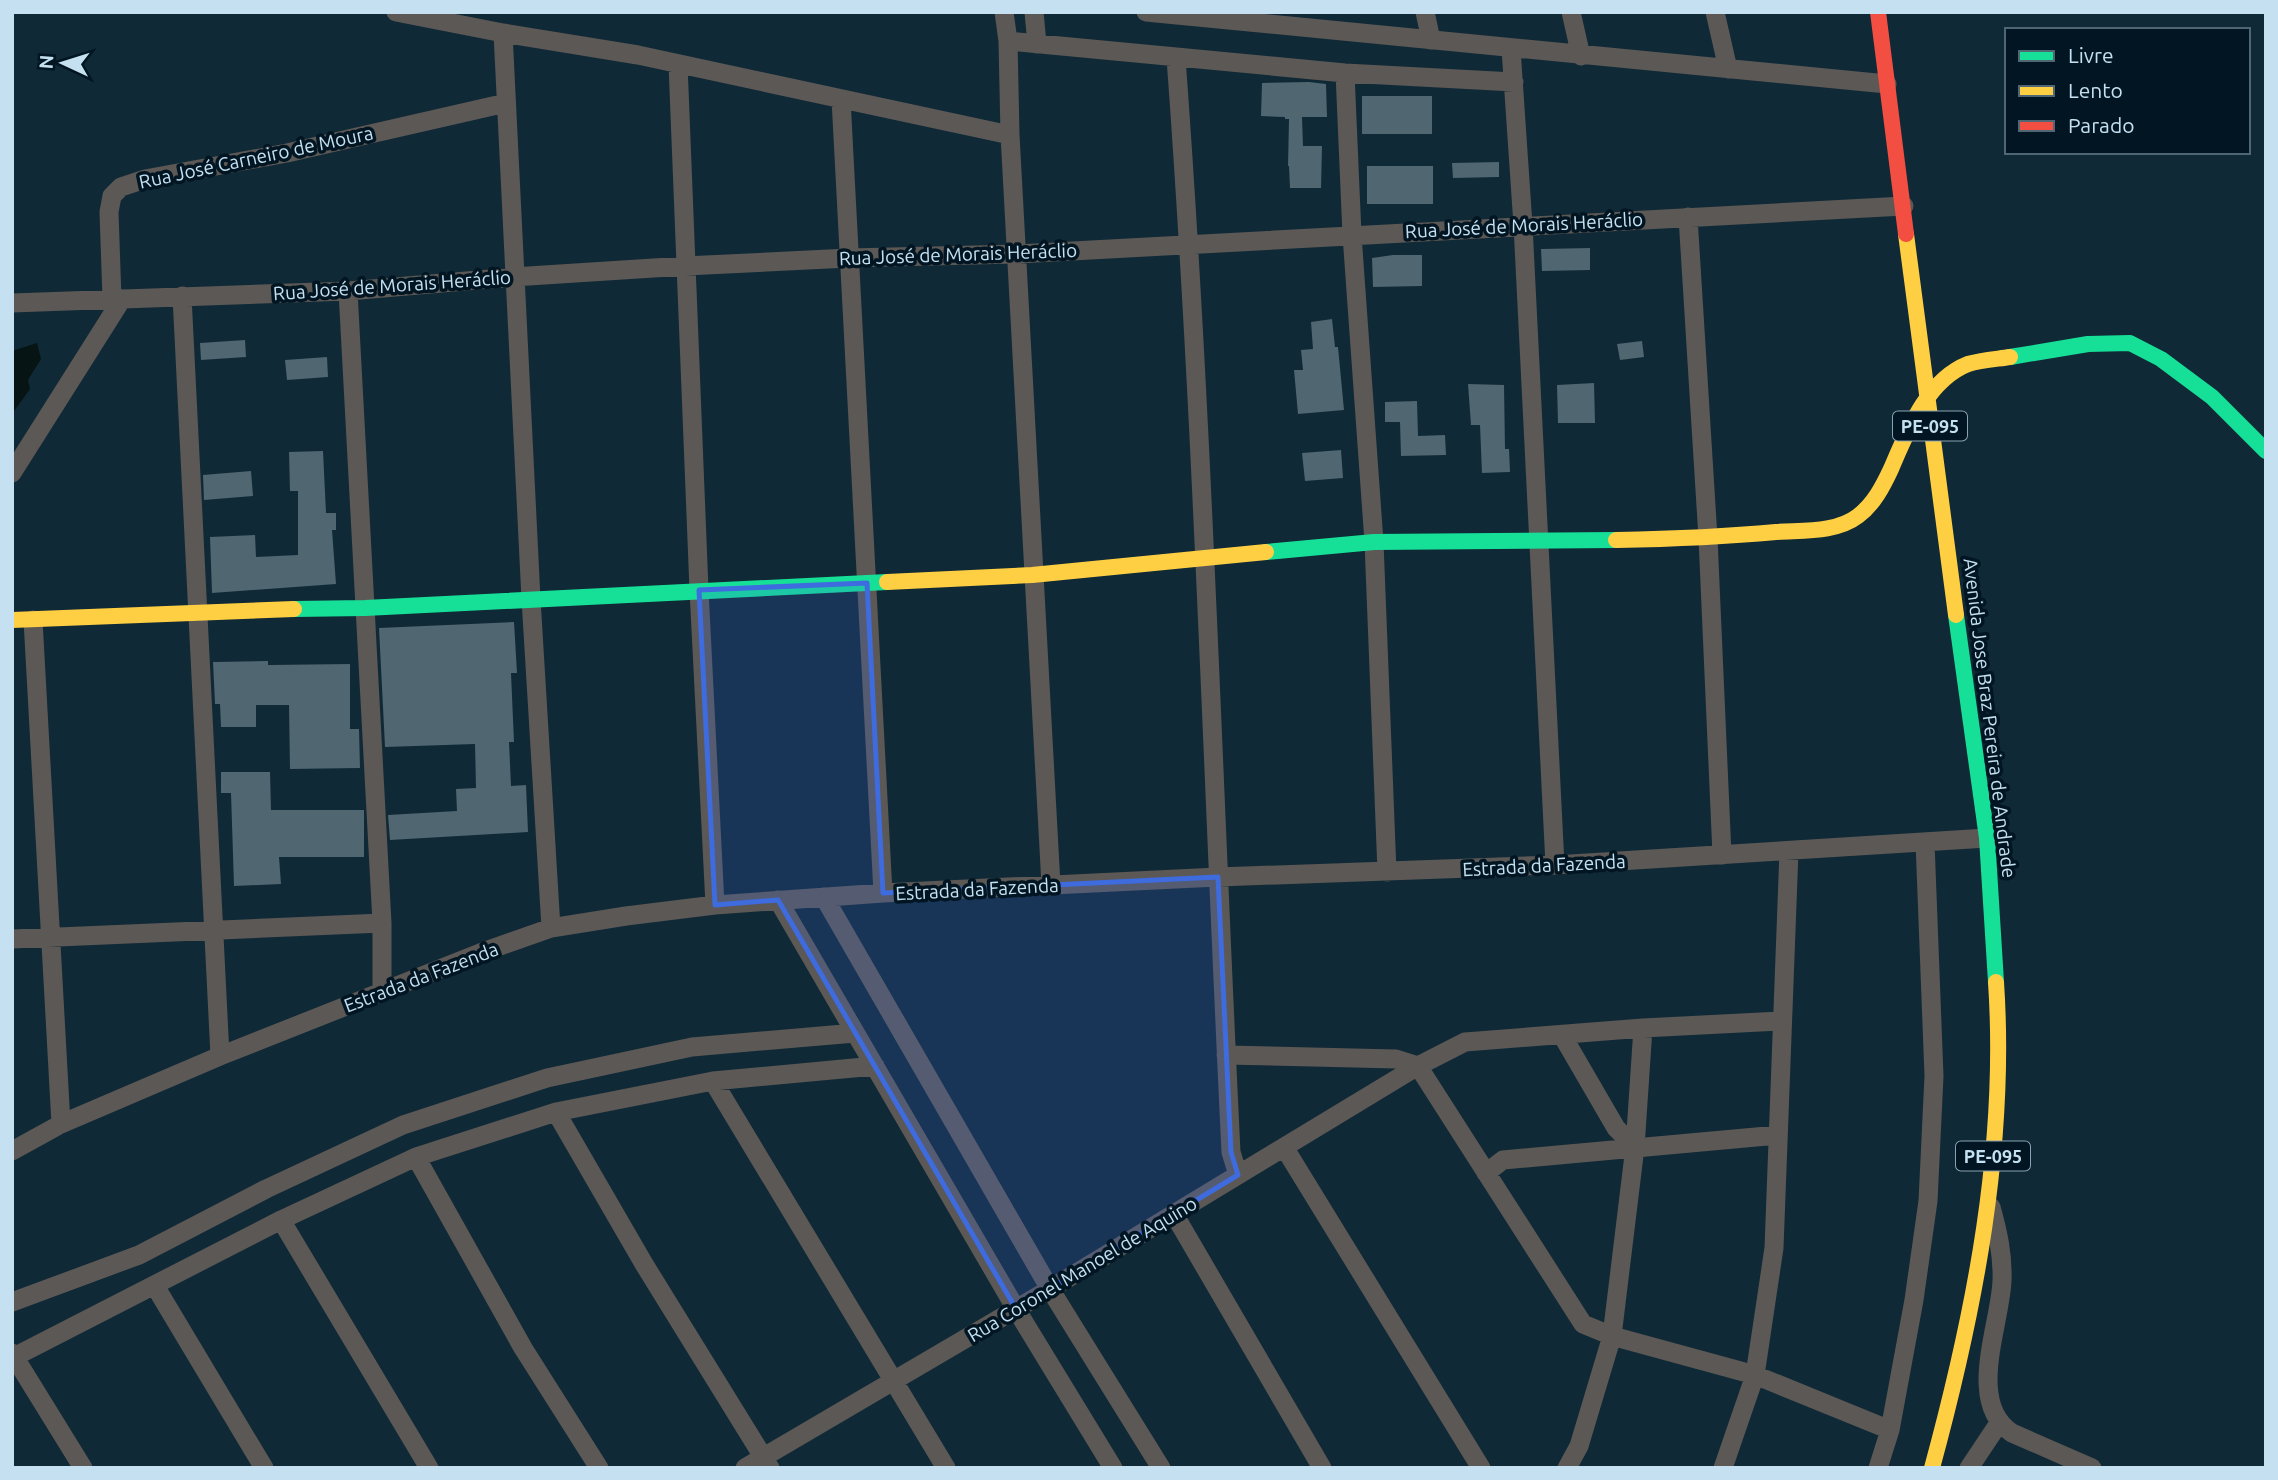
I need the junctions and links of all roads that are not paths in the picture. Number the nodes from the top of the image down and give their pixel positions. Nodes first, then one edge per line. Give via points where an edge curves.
1 (396, 12) edge
2 (1004, 12) edge
3 (1034, 12) edge
4 (1146, 12) edge
5 (1425, 12) edge
6 (1571, 12) edge
7 (1715, 12) edge
8 (1878, 12) edge
9 (421, 15) edge
10 (1282, 20) edge
11 (503, 33) junction
12 (1431, 40) junction
13 (1008, 41) junction
14 (1037, 44) junction
15 (1511, 49) junction
16 (1581, 56) junction
17 (1176, 58) junction
18 (678, 64) junction
19 (1728, 69) junction
20 (1345, 73) junction
21 (1514, 82) junction
22 (1887, 85) junction
23 (841, 99) junction
24 (506, 103) junction
25 (1010, 135) junction
26 (1904, 206) junction
27 (1688, 217) junction
28 (1523, 225) junction
29 (1352, 235) junction
30 (1190, 243) junction
31 (1017, 254) junction
32 (849, 258) junction
33 (685, 266) junction
34 (513, 276) junction
35 (348, 291) junction
36 (182, 296) junction
37 (117, 299) junction
38 (12, 303) edge
39 (1926, 398) junction
40 (2266, 451) edge
41 (12, 473) edge
42 (1708, 538) junction
43 (1374, 542) junction
44 (1539, 542) junction
45 (1206, 557) junction
46 (1032, 575) junction
47 (867, 583) junction
48 (699, 590) junction
49 (531, 599) junction
50 (365, 608) junction
51 (199, 613) junction
52 (12, 620) edge
53 (33, 620) junction
54 (1987, 838) junction
55 (1925, 842) junction
56 (1789, 851) junction
57 (1722, 855) junction
58 (1555, 865) junction
59 (1387, 872) junction
60 (1218, 877) junction
61 (1051, 886) junction
62 (883, 893) junction
63 (824, 897) junction
64 (778, 900) junction
65 (715, 905) junction
66 (382, 923) junction
67 (551, 928) junction
68 (215, 931) junction
69 (50, 937) junction
70 (12, 939) edge
71 (382, 991) junction
72 (1782, 1021) junction
73 (1643, 1028) junction
74 (855, 1033) junction
75 (1562, 1035) junction
76 (1226, 1055) junction
77 (220, 1056) junction
78 (875, 1066) junction
79 (1418, 1066) junction
80 (713, 1080) junction
81 (556, 1112) junction
82 (61, 1124) junction
83 (1778, 1135) junction
84 (1284, 1147) junction
85 (1635, 1147) junction
86 (12, 1151) edge
87 (416, 1157) junction
88 (1486, 1173) junction
89 (1238, 1175) junction
90 (1989, 1199) junction
91 (1174, 1214) junction
92 (281, 1220) junction
93 (155, 1286) junction
94 (1050, 1289) junction
95 (12, 1302) edge
96 (1016, 1309) junction
97 (1612, 1336) junction
98 (13, 1356) edge
99 (1755, 1375) junction
100 (893, 1381) junction
101 (1999, 1423) junction
102 (1890, 1430) junction
103 (767, 1462) edge
104 (83, 1468) edge
105 (264, 1468) edge
106 (429, 1468) edge
107 (600, 1468) edge
108 (745, 1468) edge
109 (946, 1468) edge
110 (1113, 1468) edge
111 (1161, 1468) edge
112 (1322, 1468) edge
113 (1481, 1468) edge
114 (1567, 1468) edge
115 (1723, 1468) edge
116 (1878, 1468) edge
117 (1932, 1468) edge
118 (1969, 1468) edge
119 (2092, 1468) edge

1 - 9 street
2 - 13 street
3 - 14 street
4 - 10 street
5 - 12 street
6 - 16 street
7 - 19 street
8 - 22 street, Avenida Jose Braz Pereira de Andrade / PE-095
9 - 11 street
10 - 12 street
11 - 18 street
11 - 24 street
12 - 15 street
13 - 14 street
13 - 25 street
14 - 17 street
15 - 16 street
15 - 21 street
16 - 19 street
17 - 20 street
17 - 30 street
18 - 23 street
18 - 33 street
19 - 22 street
20 - 21 street
20 - 29 street
21 - 28 street
22 - 26 street, Avenida Jose Braz Pereira de Andrade / PE-095
23 - 25 street
23 - 32 street
24 - 34 street
24 - 37 street, Rua José Carneiro de Moura via 121,187 112,196 108,212
25 - 31 street
26 - 27 street, Rua José de Morais Heráclio
26 - 39 street, Avenida Jose Braz Pereira de Andrade / PE-095
27 - 28 street, Rua José de Morais Heráclio
27 - 42 street
28 - 29 street, Rua José de Morais Heráclio
28 - 44 street
29 - 30 street, Rua José de Morais Heráclio
29 - 43 street
30 - 31 street, Rua José de Morais Heráclio
30 - 45 street
31 - 32 street, Rua José de Morais Heráclio
31 - 46 street
32 - 33 street, Rua José de Morais Heráclio
32 - 47 street
33 - 34 street, Rua José de Morais Heráclio
33 - 48 street
34 - 35 street, Rua José de Morais Heráclio
34 - 49 street
35 - 36 street, Rua José de Morais Heráclio
35 - 50 street
36 - 37 street, Rua José de Morais Heráclio
36 - 51 street
37 - 38 street, Rua José de Morais Heráclio
37 - 41 street
39 - 40 street via 1969,364 2088,344 2130,343 2161,359 2212,397
39 - 42 street via 1883,486 1856,518 1831,528
39 - 54 street, Avenida Jose Braz Pereira de Andrade / PE-095
42 - 44 street
42 - 57 street
43 - 44 street
43 - 45 street
43 - 59 street
44 - 58 street
45 - 46 street
45 - 60 street
46 - 47 street
46 - 61 street
47 - 48 street
47 - 62 street
48 - 49 street
48 - 65 street
49 - 50 street
49 - 67 street
50 - 51 street
50 - 66 street
51 - 53 street
51 - 68 street
52 - 53 street
53 - 69 street
54 - 55 street, Estrada da Fazenda
54 - 90 street, Avenida Jose Braz Pereira de Andrade / PE-095 via 1998,1039
55 - 56 street, Estrada da Fazenda
55 - 102 street via 1934,1076 1928,1200
56 - 57 street, Estrada da Fazenda
56 - 72 street
57 - 58 street, Estrada da Fazenda
58 - 59 street, Estrada da Fazenda
59 - 60 street, Estrada da Fazenda
60 - 61 street, Estrada da Fazenda
60 - 76 street
61 - 62 street, Estrada da Fazenda
62 - 63 street, Estrada da Fazenda
63 - 64 street, Estrada da Fazenda
63 - 94 street
64 - 65 street, Estrada da Fazenda
64 - 74 street
65 - 67 street, Estrada da Fazenda
66 - 68 street
66 - 71 street
67 - 71 street, Estrada da Fazenda
68 - 69 street
68 - 77 street
69 - 70 street
69 - 82 street
71 - 77 street, Estrada da Fazenda
72 - 73 street, Rua Coronel Manoel de Aquino
72 - 83 street
73 - 75 street, Rua Coronel Manoel de Aquino
73 - 85 street
74 - 78 street
74 - 95 street via 692,1047 547,1078 403,1125 139,1255
75 - 79 street, Rua Coronel Manoel de Aquino via 1465,1042
75 - 85 street via 1616,1128
76 - 79 street via 1396,1059
76 - 89 street via 1231,1152
77 - 82 street, Estrada da Fazenda
78 - 80 street
78 - 96 street
79 - 84 street, Rua Coronel Manoel de Aquino
79 - 88 street
80 - 81 street
80 - 100 street
81 - 87 street
81 - 103 street
82 - 86 street, Estrada da Fazenda
83 - 85 street
83 - 99 street via 1774,1248
84 - 89 street, Rua Coronel Manoel de Aquino
84 - 113 street
85 - 88 street via 1503,1160
85 - 97 street
87 - 92 street
87 - 107 street via 523,1348
88 - 97 street via 1583,1324
89 - 91 street, Rua Coronel Manoel de Aquino
90 - 101 street via 2003,1261 1988,1390
90 - 117 street, Avenida Jose Braz Pereira de Andrade / PE-095 via 1952,1394
91 - 94 street, Rua Coronel Manoel de Aquino
91 - 112 street
92 - 93 street
92 - 106 street
93 - 98 street
93 - 105 street
94 - 96 street, Rua Coronel Manoel de Aquino
94 - 111 street
96 - 100 street, Rua Coronel Manoel de Aquino
96 - 110 street
97 - 99 street
97 - 114 street via 1579,1446
98 - 104 street
99 - 102 street
99 - 115 street
100 - 103 street, Rua Coronel Manoel de Aquino
100 - 109 street
101 - 118 street
101 - 119 street via 2021,1438
102 - 116 street
103 - 108 street, Rua Coronel Manoel de Aquino

